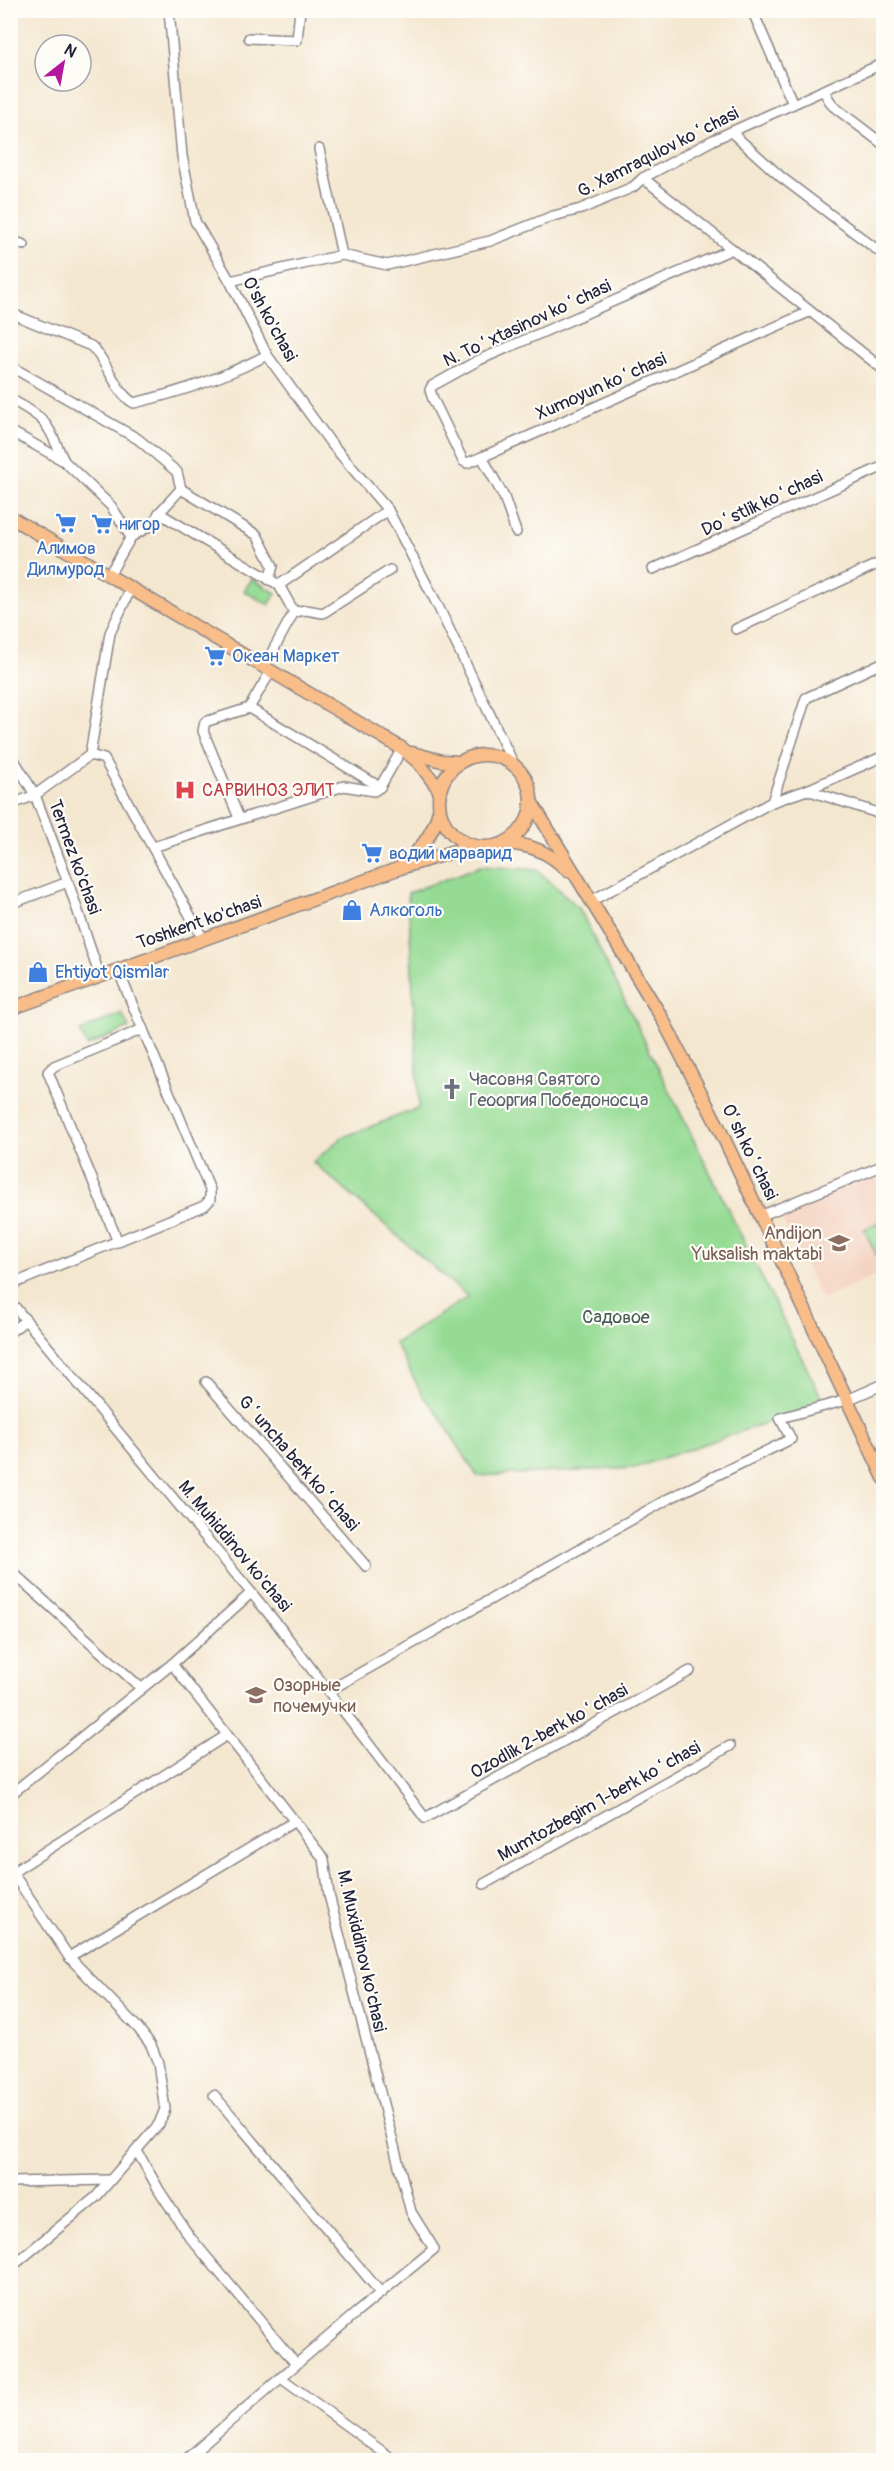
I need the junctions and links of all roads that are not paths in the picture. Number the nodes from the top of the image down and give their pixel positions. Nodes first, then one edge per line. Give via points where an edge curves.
1 (169, 10) edge
2 (300, 10) edge
3 (752, 10) edge
4 (249, 38) dead end
5 (884, 63) edge
6 (823, 90) junction
7 (793, 104) junction
8 (731, 132) junction
9 (884, 145) edge
10 (319, 149) dead end
11 (643, 178) junction
12 (10, 240) edge
13 (24, 245) dead end
14 (730, 250) junction
15 (342, 255) junction
16 (884, 255) edge
17 (230, 281) junction
18 (809, 312) junction
19 (10, 313) edge
20 (267, 356) junction
21 (10, 366) edge
22 (884, 370) edge
23 (10, 399) edge
24 (10, 432) edge
25 (482, 457) junction
26 (64, 461) junction
27 (884, 466) edge
28 (181, 489) junction
29 (388, 510) junction
30 (159, 513) junction
31 (10, 517) edge
32 (516, 532) dead end
33 (131, 537) junction
34 (884, 561) edge
35 (653, 569) dead end
36 (390, 570) dead end
37 (109, 575) junction
38 (269, 580) junction
39 (279, 585) junction
40 (131, 588) junction
41 (294, 612) junction
42 (736, 629) dead end
43 (884, 662) edge
44 (268, 669) junction
45 (249, 708) junction
46 (402, 749) junction
47 (10, 753) edge
48 (90, 755) junction
49 (884, 756) edge
50 (460, 762) junction
51 (514, 765) junction
52 (380, 787) junction
53 (807, 790) junction
54 (440, 791) junction
55 (35, 795) junction
56 (772, 802) junction
57 (532, 803) junction
58 (10, 805) edge
59 (439, 810) junction
60 (884, 815) edge
61 (239, 818) junction
62 (505, 843) junction
63 (471, 846) junction
64 (153, 848) junction
65 (400, 868) junction
66 (69, 882) junction
67 (581, 884) junction
68 (591, 901) junction
69 (10, 904) edge
70 (203, 939) junction
71 (118, 970) junction
72 (100, 977) junction
73 (10, 1010) edge
74 (143, 1029) junction
75 (884, 1165) edge
76 (760, 1216) junction
77 (118, 1242) junction
78 (10, 1285) edge
79 (10, 1301) edge
80 (26, 1320) junction
81 (10, 1332) edge
82 (206, 1382) dead end
83 (884, 1384) edge
84 (847, 1400) junction
85 (884, 1478) edge
86 (366, 1566) dead end
87 (10, 1570) edge
88 (251, 1593) junction
89 (172, 1664) junction
90 (690, 1671) dead end
91 (141, 1688) junction
92 (330, 1690) junction
93 (227, 1736) junction
94 (730, 1746) dead end
95 (10, 1796) edge
96 (425, 1818) joint
97 (295, 1821) junction
98 (12, 1870) edge
99 (484, 1884) dead end
100 (69, 1957) junction
101 (214, 2095) dead end
102 (137, 2151) junction
103 (110, 2180) junction
104 (10, 2182) edge
105 (10, 2268) edge
106 (381, 2293) junction
107 (296, 2364) junction
108 (281, 2378) junction
109 (185, 2460) edge
110 (394, 2460) edge

1 - 17 street, O'sh ko'chasi via 182,156 195,221
2 - 4 street via 297,40
3 - 7 street
5 - 6 street, G. Xamraqulov koʻchasi
6 - 7 street, G. Xamraqulov koʻchasi
6 - 9 street via 833,106
7 - 8 street, G. Xamraqulov koʻchasi
8 - 11 street, G. Xamraqulov koʻchasi
8 - 16 street via 781,177
10 - 15 street
11 - 14 street
11 - 15 street, G. Xamraqulov koʻchasi via 633,187 581,210 553,216 490,241 387,265
12 - 13 street
14 - 18 street
14 - 25 street, N. Toʻxtasinov koʻchasi via 477,361 432,386 433,399 463,461
15 - 17 street, G. Xamraqulov koʻchasi
17 - 20 street, O'sh ko'chasi
18 - 22 street
18 - 25 street, Xumoyun koʻchasi
19 - 20 street via 91,346 126,398 134,403 231,374
20 - 29 street, O'sh ko'chasi via 330,442
21 - 28 street via 138,438 177,472
23 - 26 street via 43,418
24 - 26 street
25 - 32 street via 504,497
26 - 33 street via 111,506
27 - 35 street, Doʻstlik koʻchasi
28 - 30 street
28 - 38 street via 257,535 273,566
29 - 39 street
29 - 51 street, O'sh ko'chasi
30 - 33 street via 153,524
30 - 38 street
31 - 37 main road
33 - 37 street
34 - 42 street
36 - 41 street via 322,613
37 - 40 main road
38 - 39 street
39 - 41 street
40 - 44 main road
40 - 48 street via 110,633
41 - 44 street
43 - 56 street via 806,698
44 - 45 street
44 - 46 main road
45 - 52 street
45 - 61 street via 205,722 203,731
46 - 50 main road via 428,758
46 - 52 street
46 - 54 main road via 420,764
47 - 55 street, Termez ko'chasi
48 - 55 street
48 - 64 street via 104,759
49 - 53 street
50 - 51 main road via 488,755
50 - 54 main road via 447,775
51 - 57 main road via 530,788
52 - 61 street via 374,790 344,786
53 - 56 street
53 - 60 street
54 - 59 main road
55 - 58 street
55 - 66 street, Termez ko'chasi
56 - 68 street
57 - 62 main road via 524,827
57 - 67 main road
59 - 63 main road via 450,832
59 - 65 main road via 428,839
61 - 64 street
62 - 63 main road via 483,848
62 - 67 main road via 540,849
63 - 65 main road, Toshkent ko'chasi
64 - 70 street
65 - 70 main road, Toshkent ko'chasi
66 - 69 street
66 - 72 street, Termez ko'chasi
67 - 68 main road, Oʻsh koʻchasi
68 - 76 main road, Oʻsh koʻchasi via 662,1018
70 - 71 main road, Toshkent ko'chasi
71 - 72 main road, Toshkent ko'chasi
71 - 74 street
72 - 73 main road, Toshkent ko'chasi
74 - 77 street via 211,1196 204,1206
74 - 77 street via 48,1072
75 - 76 street
76 - 84 main road, Oʻsh koʻchasi
77 - 78 street
79 - 80 street, M. Muhiddinov ko'chasi
80 - 81 street
80 - 88 street, M. Muhiddinov ko'chasi
82 - 86 street, Gʻuncha berk koʻchasi
83 - 84 street
84 - 85 main road, Oʻsh koʻchasi
84 - 92 street via 780,1418 791,1439 658,1505
87 - 91 street
88 - 89 street
88 - 92 street, M. Muhiddinov ko'chasi
89 - 91 street
89 - 93 street, M. Muxiddinov ko'chasi
90 - 96 street, Ozodlik 2-berk koʻchasi
91 - 95 street
92 - 96 street, M. Muhiddinov ko'chasi
93 - 97 street, M. Muxiddinov ko'chasi
93 - 98 street
94 - 99 street, Mumtozbegim 1-berk koʻchasi
97 - 100 street
97 - 106 street, M. Muxiddinov ko'chasi via 324,1859 332,1906 411,2212 434,2249
98 - 100 street
100 - 102 street via 138,2028 158,2063 165,2109 159,2124
101 - 106 street
102 - 103 street
102 - 107 street via 189,2236
103 - 104 street
103 - 105 street
106 - 107 street
107 - 108 street
108 - 109 street
108 - 110 street

